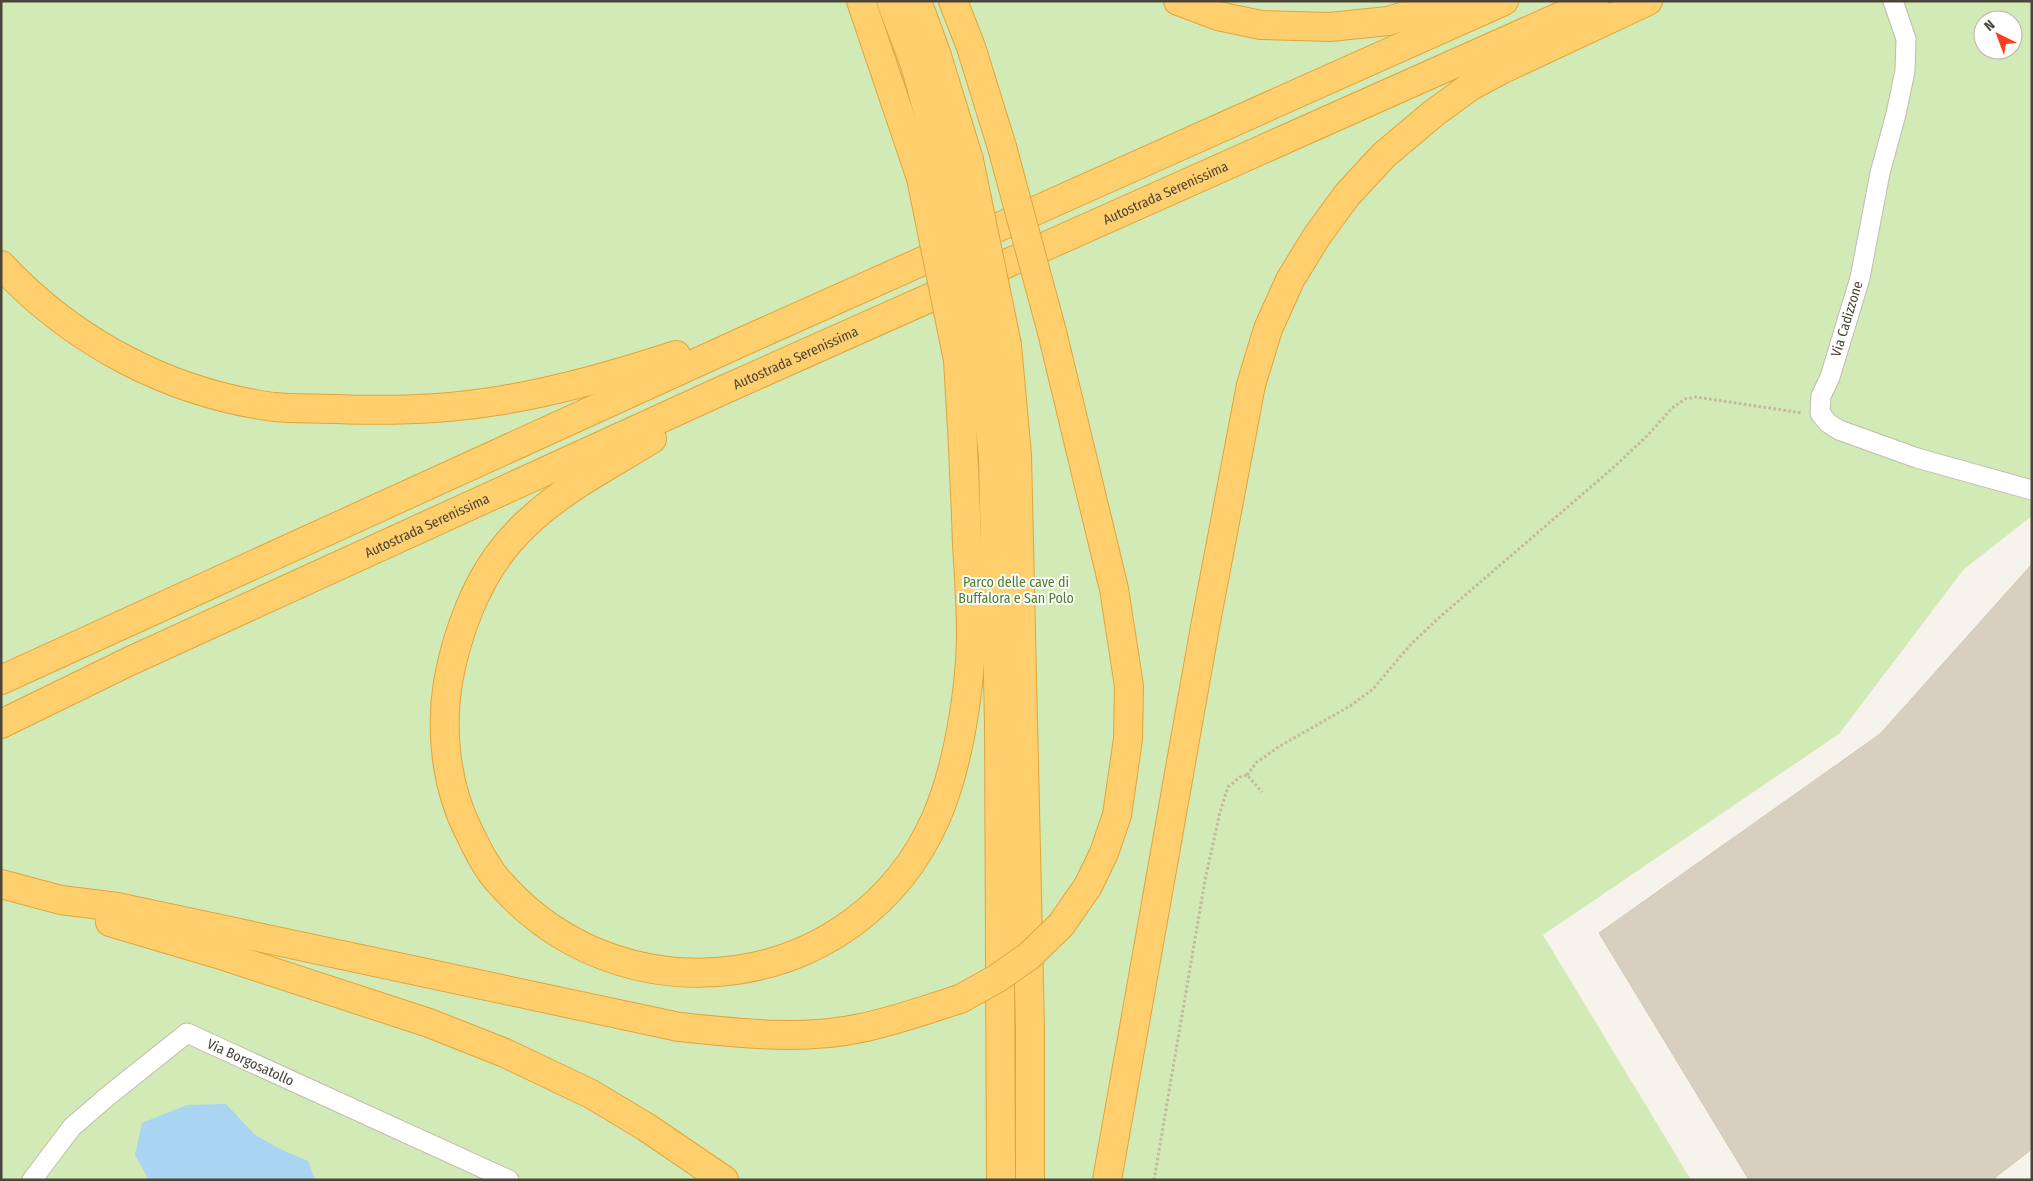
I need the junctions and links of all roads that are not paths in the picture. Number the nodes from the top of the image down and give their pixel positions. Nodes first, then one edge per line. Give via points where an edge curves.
1 (861, 1) edge
2 (891, 1) edge
3 (917, 1) edge
4 (953, 1) edge
5 (1178, 1) edge
6 (1453, 1) edge
7 (1504, 1) edge
8 (1595, 1) edge
9 (1648, 1) edge
10 (1893, 1) edge
11 (932, 174) junction
12 (1, 265) edge
13 (744, 341) junction
14 (983, 353) junction
15 (721, 391) junction
16 (2032, 490) edge
17 (1, 680) edge
18 (1, 724) edge
19 (1, 884) edge
20 (61, 900) junction
21 (32, 1180) edge
22 (509, 1180) edge
23 (724, 1180) edge
24 (1001, 1180) edge
25 (1030, 1180) edge
26 (1107, 1180) edge

1 - 11 highway
2 - 11 highway via 915,65
3 - 14 highway, bridge via 969,160
4 - 20 highway, bridge via 1002,147 1052,332 1114,589 1129,686 1128,739 1117,815 1088,886 1061,925 1029,956 960,999 861,1028 804,1035 746,1034 678,1027 117,907
5 - 6 highway via 1218,16 1261,25 1330,27 1388,21
7 - 13 highway
8 - 15 highway, Autostrada Serenissima
9 - 26 highway via 1503,69 1471,86 1434,113 1384,155 1347,195 1290,280 1268,329 1251,385
10 - 16 street, Via Cadizzone via 1906,39 1905,71 1880,173 1860,278 1830,377 1821,396 1820,413 1839,430 1917,458
11 - 14 highway, bridge
12 - 13 highway via 48,310 117,356 181,385 275,407 365,411 489,402 567,387 689,351
13 - 17 highway
14 - 15 highway via 964,459 971,639 964,710 951,772 936,816 914,861 886,894 848,926 813,946 738,971 701,974 658,971 616,962 579,945 549,927 498,882 462,818 454,791 447,762 446,694 451,664 474,598 508,543 563,493 660,434
14 - 24 highway via 993,457 999,703
14 - 25 highway via 1017,455 1030,1028
15 - 18 highway, Autostrada Serenissima via 139,657
19 - 20 highway
20 - 23 highway via 113,923 429,1023 505,1052 591,1094
21 - 22 street, Via Borgosatollo via 72,1127 187,1033

